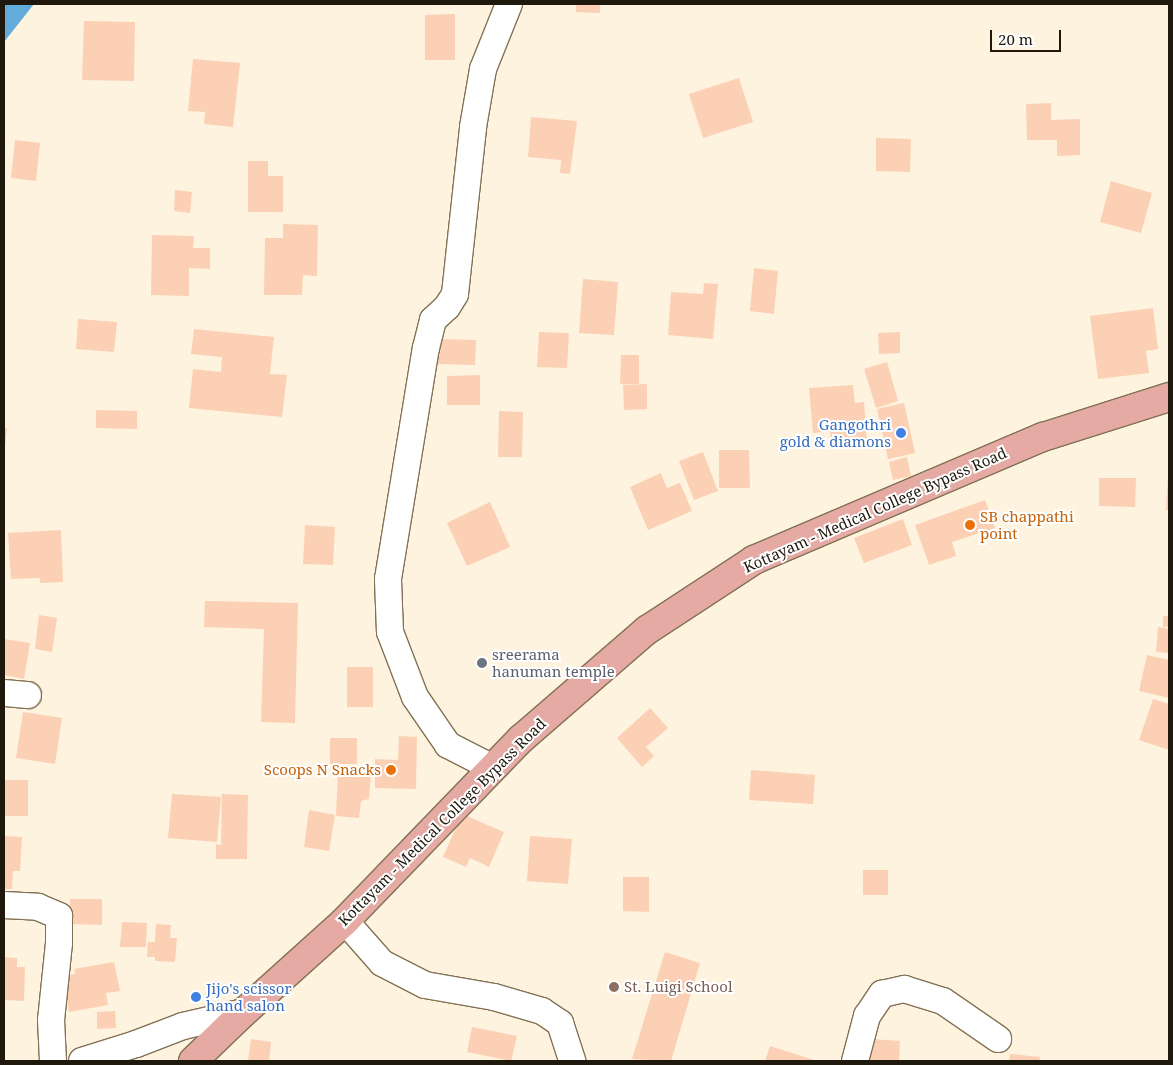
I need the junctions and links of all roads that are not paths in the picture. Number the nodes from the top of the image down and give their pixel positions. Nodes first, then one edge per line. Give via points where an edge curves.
1 (509, 4) edge
2 (1169, 397) edge
3 (493, 768) junction
4 (4, 905) edge
5 (345, 921) junction
6 (244, 1012) junction
7 (998, 1039) dead end
8 (53, 1061) edge
9 (82, 1061) edge
10 (194, 1061) edge
11 (572, 1061) edge
12 (855, 1061) edge

1 - 3 street via 483,69 473,128 455,294 433,320 430,329 388,579 390,632 415,698 448,745
2 - 3 main road, Kottayam - Medical College Bypass Road via 1043,437 754,560 647,630 521,739
3 - 5 main road, Kottayam - Medical College Bypass Road
4 - 8 street via 38,907 59,916 52,1020
5 - 6 main road, Kottayam - Medical College Bypass Road
5 - 11 street via 382,963 426,985 494,997 542,1011 560,1023
6 - 9 street via 183,1026
6 - 10 main road, Kottayam - Medical College Bypass Road
7 - 12 street via 943,1001 904,989 882,994 867,1016

